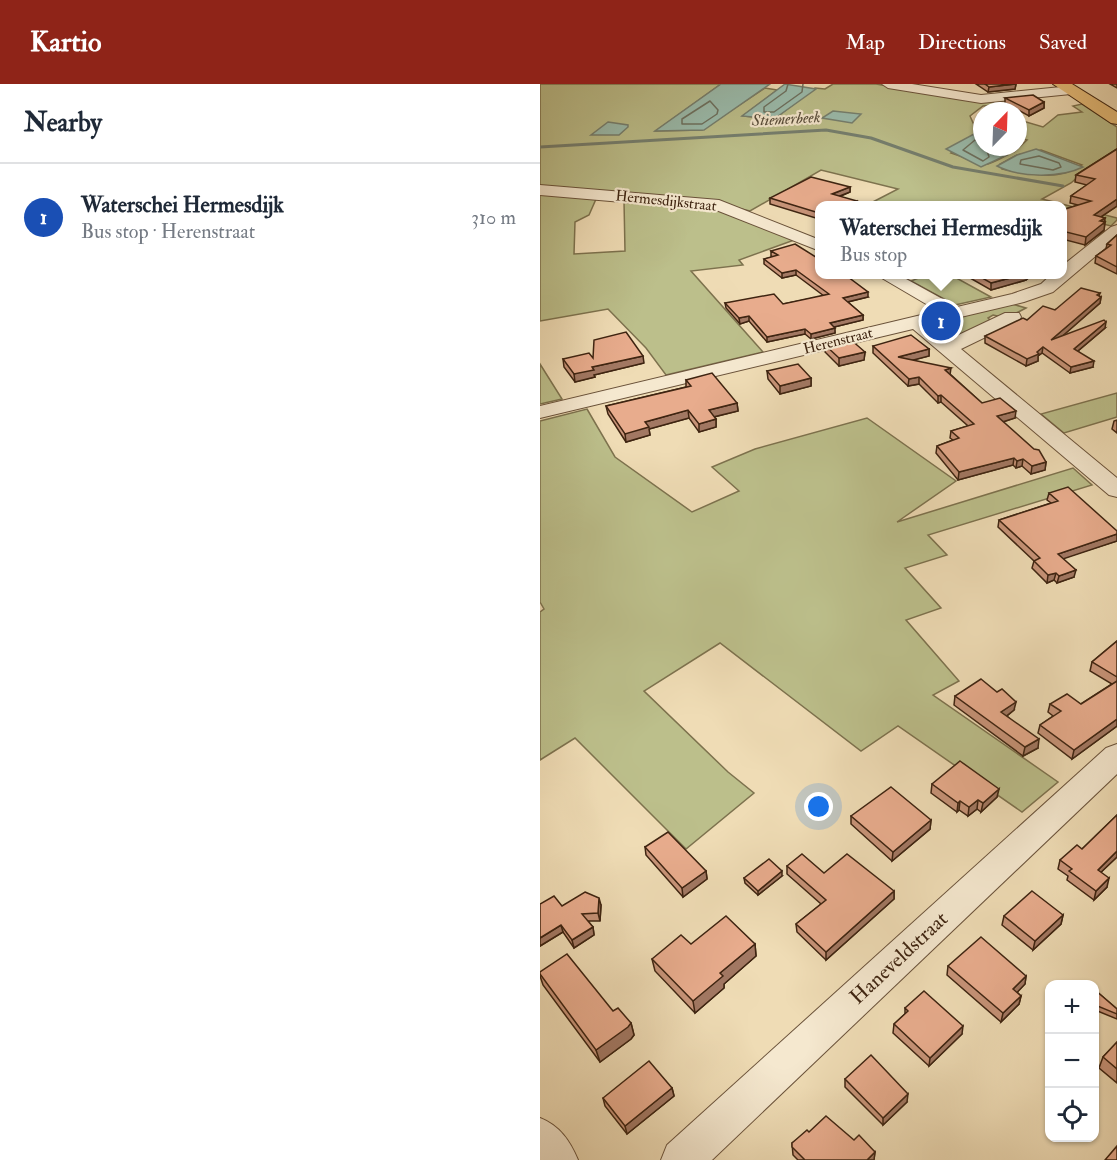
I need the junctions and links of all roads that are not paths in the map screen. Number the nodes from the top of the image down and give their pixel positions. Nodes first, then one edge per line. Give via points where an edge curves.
1 (888, 84) edge
2 (1071, 86) edge
3 (1117, 105) edge
4 (1117, 119) edge
5 (540, 190) edge
6 (1117, 230) edge
7 (815, 244) edge
8 (1067, 270) edge
9 (893, 279) edge
10 (1056, 279) edge
11 (955, 313) junction
12 (1002, 319) dead end
13 (917, 322) junction
14 (947, 348) junction
15 (540, 412) edge
16 (1117, 490) edge
17 (1117, 756) edge
18 (540, 1138) edge
19 (557, 1160) edge
20 (682, 1160) edge

1 - 2 street via 981,99
2 - 3 main road
2 - 4 main road
5 - 7 street, Hermesdijkstraat via 719,205
6 - 8 street, Herenstraat
9 - 11 street
10 - 11 street, Herenstraat via 1041,291
11 - 13 street, Herenstraat
12 - 14 street
13 - 14 street
13 - 15 street, Herenstraat
14 - 16 street
17 - 20 street, Haneveldstraat
18 - 19 street

